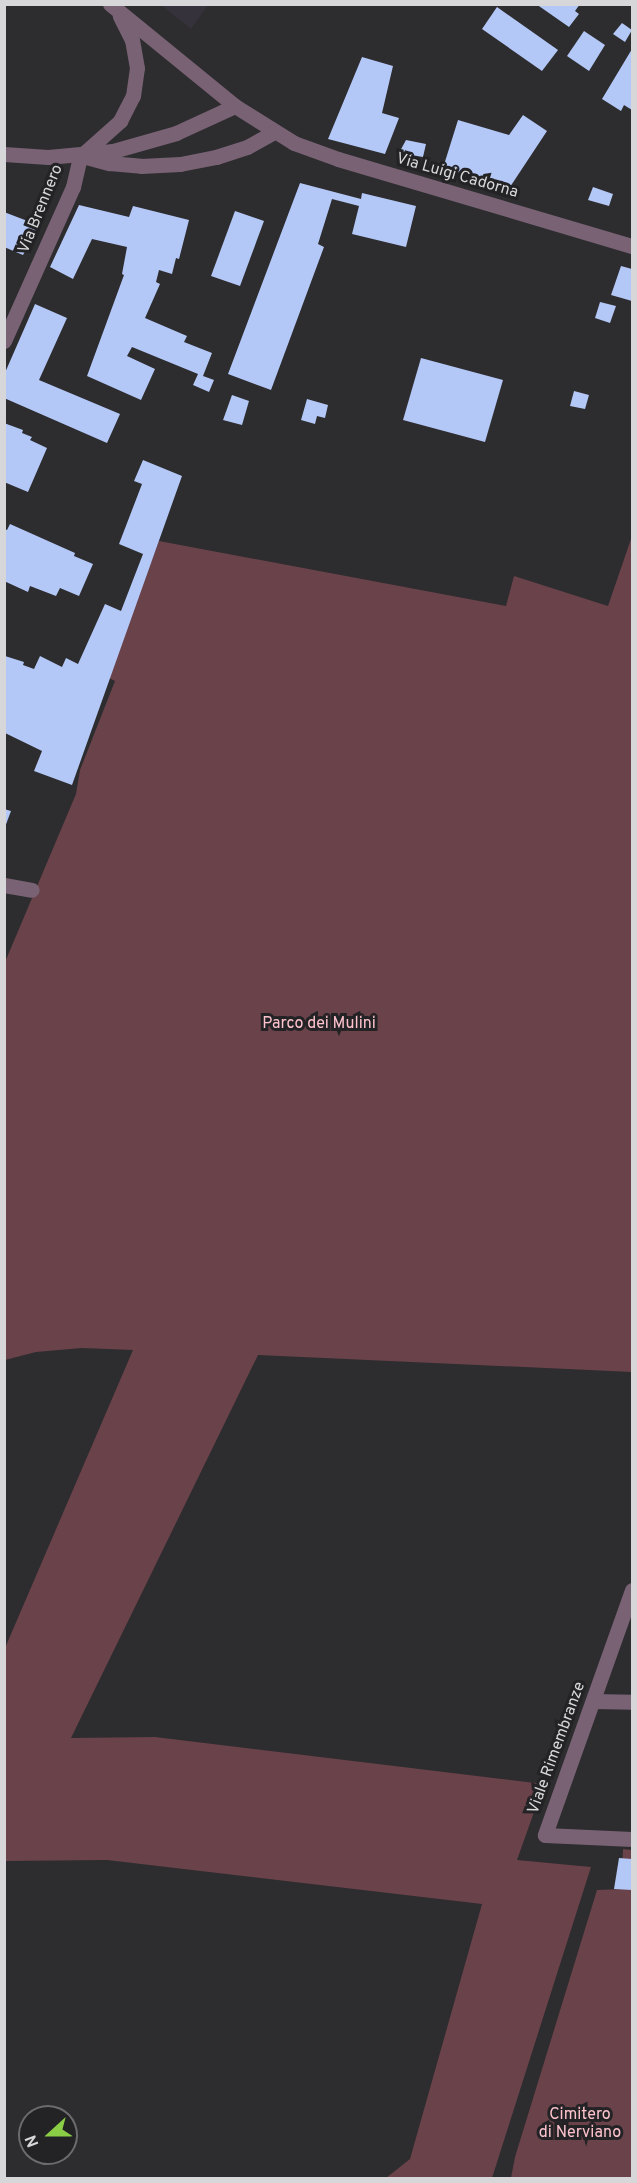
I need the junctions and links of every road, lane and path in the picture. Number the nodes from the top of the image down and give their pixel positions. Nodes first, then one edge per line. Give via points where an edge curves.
1 (110, 4) edge
2 (235, 106) junction
3 (274, 132) junction
4 (4, 154) edge
5 (80, 156) junction
6 (633, 246) edge
7 (4, 341) edge
8 (4, 885) edge
9 (32, 890) dead end
10 (633, 1590) edge
11 (593, 1701) junction
12 (633, 1702) edge
13 (633, 1839) edge

1 - 2 street, Via Luigi Cadorna
1 - 5 street, Via Luigi Cadorna via 132,40 137,68 133,96 120,121
2 - 3 street, Via Luigi Cadorna
2 - 5 street via 176,133
3 - 5 street via 247,147 180,164 141,166
3 - 6 street, Via Luigi Cadorna via 338,159
4 - 5 street
5 - 7 street, Via Brennero via 72,187
8 - 9 street
10 - 11 street, Viale Rimembranze
11 - 12 street
11 - 13 street, Viale Rimembranze via 545,1835

